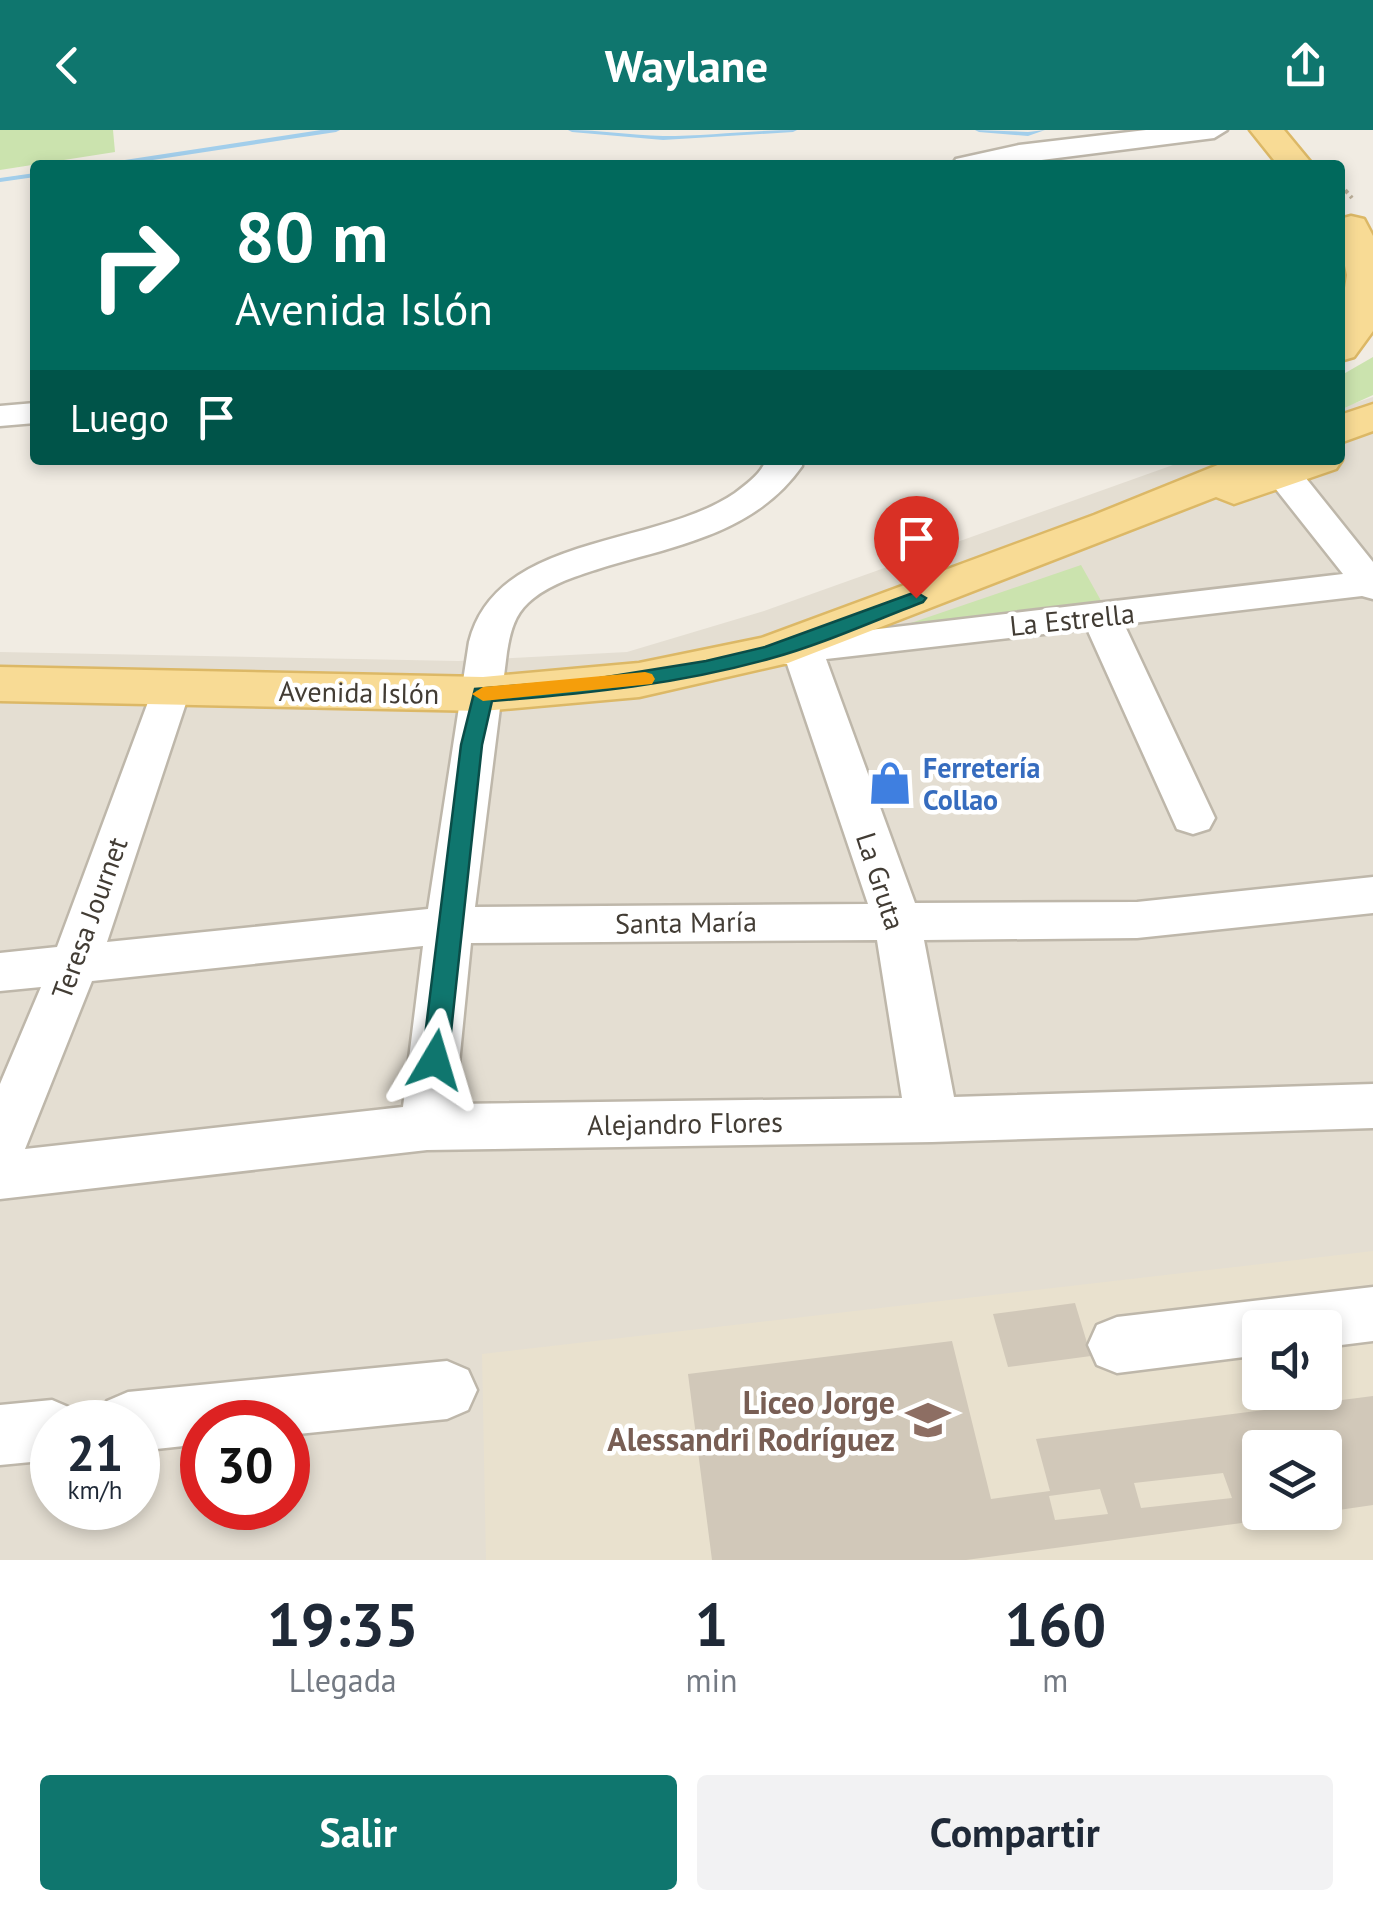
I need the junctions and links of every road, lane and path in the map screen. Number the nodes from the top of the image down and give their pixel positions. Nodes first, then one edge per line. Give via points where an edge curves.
1 (1214, 130) edge
2 (1266, 130) edge
3 (988, 160) edge
4 (1292, 160) edge
5 (1356, 229) edge
6 (1345, 343) edge
7 (30, 413) edge
8 (0, 416) edge
9 (1373, 416) edge
10 (1345, 428) edge
11 (1373, 439) edge
12 (1345, 450) edge
13 (784, 465) edge
14 (1199, 465) edge
15 (1281, 465) edge
16 (1110, 525) junction
17 (1372, 584) edge
18 (1100, 617) junction
19 (786, 650) junction
20 (0, 684) edge
21 (171, 688) junction
22 (482, 694) junction
23 (1193, 818) dead end
24 (1373, 895) edge
25 (896, 919) junction
26 (451, 925) junction
27 (76, 962) junction
28 (0, 972) edge
29 (1373, 1106) edge
30 (932, 1120) junction
31 (427, 1127) junction
32 (0, 1146) edge
33 (0, 1175) edge
34 (1373, 1314) edge
35 (1342, 1318) edge
36 (1242, 1330) edge
37 (1117, 1345) dead end
38 (448, 1390) dead end
39 (160, 1419) edge
40 (30, 1433) edge
41 (0, 1436) edge

1 - 3 street
2 - 4 main road
5 - 6 main road via 1371,292 1363,322
7 - 8 street
9 - 10 main road
11 - 12 main road
13 - 22 street via 764,490 716,519 520,588 494,624
14 - 16 main road
15 - 16 main road, Avenida Islón
15 - 17 street
16 - 19 main road, Avenida Islón
17 - 18 street, La Estrella
18 - 19 street, La Estrella
18 - 23 street
19 - 22 main road, Avenida Islón via 639,680
19 - 25 street, La Gruta
20 - 21 main road, Avenida Islón
21 - 22 main road, Avenida Islón
21 - 27 street, Teresa Journet
22 - 26 street
24 - 25 street, Santa María via 1137,920
25 - 26 street, Santa María
25 - 30 street, La Gruta
26 - 27 street, Santa María
26 - 31 street
27 - 28 street, Santa María
27 - 32 street, Teresa Journet
29 - 30 street, Alejandro Flores
30 - 31 street, Alejandro Flores
31 - 33 street, Alejandro Flores
34 - 35 street
36 - 37 street
38 - 39 street
40 - 41 street

